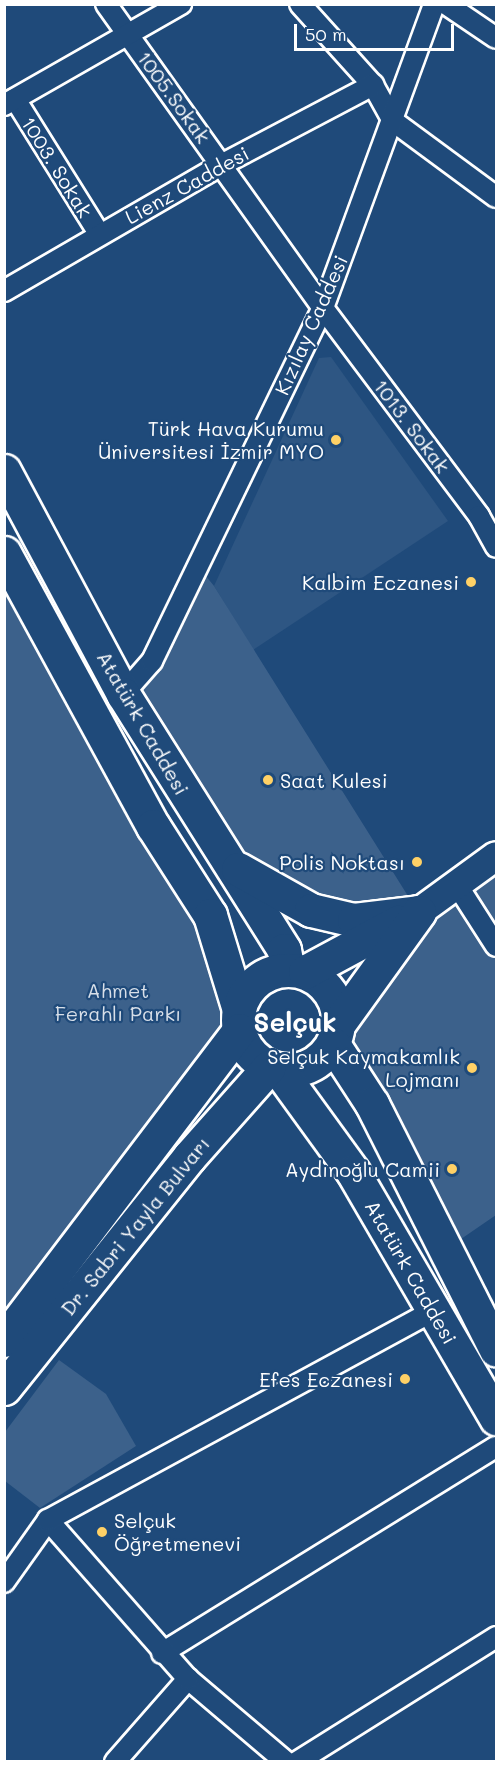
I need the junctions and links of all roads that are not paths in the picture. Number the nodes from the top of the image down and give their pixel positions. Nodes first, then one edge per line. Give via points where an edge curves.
1 (106, 4) edge
2 (181, 4) edge
3 (300, 4) edge
4 (434, 4) edge
5 (446, 4) edge
6 (128, 34) junction
7 (496, 38) edge
8 (373, 85) junction
9 (10, 102) edge
10 (393, 121) junction
11 (223, 164) junction
12 (496, 197) edge
13 (100, 235) junction
14 (4, 291) edge
15 (323, 308) junction
16 (4, 471) edge
17 (496, 548) edge
18 (4, 553) edge
19 (123, 694) junction
20 (496, 856) edge
21 (230, 863) junction
22 (457, 885) junction
23 (419, 912) junction
24 (496, 946) edge
25 (297, 971) junction
26 (239, 1020) junction
27 (336, 1034) junction
28 (274, 1069) junction
29 (434, 1310) junction
30 (4, 1340) edge
31 (496, 1349) edge
32 (4, 1388) edge
33 (496, 1418) edge
34 (496, 1447) edge
35 (48, 1520) junction
36 (4, 1582) edge
37 (496, 1637) edge
38 (162, 1653) junction
39 (188, 1679) junction
40 (115, 1761) edge
41 (286, 1761) edge
42 (297, 1761) edge

1 - 6 street, 1005.Sokak
2 - 6 street
3 - 8 street
4 - 10 street, Kızılay Caddesi
5 - 7 street
6 - 9 street
6 - 11 street, 1005.Sokak
8 - 10 street
8 - 11 street, Lienz Caddesi
9 - 13 street, 1003. Sokak
10 - 12 street
10 - 15 street, Kızılay Caddesi
11 - 13 street, Lienz Caddesi
11 - 15 street, 1005.Sokak
13 - 14 street, Lienz Caddesi
15 - 17 street, 1013. Sokak via 478,516
15 - 19 street, Kızılay Caddesi via 152,661
16 - 19 highway, Atatürk Caddesi
18 - 26 highway, Atatürk Caddesi via 153,826 210,915
19 - 21 highway, Atatürk Caddesi
20 - 22 street
21 - 23 highway via 267,889 311,910 354,921
21 - 25 highway, Atatürk Caddesi
22 - 23 street
22 - 24 street
23 - 25 highway
23 - 27 highway
25 - 26 highway via 256,981 245,994
25 - 27 highway via 330,992
26 - 28 highway via 249,1053
26 - 30 highway, Dr. Sabri Yayla Bulvarı
27 - 28 highway via 310,1066
27 - 31 highway, Atatürk Caddesi
28 - 29 highway, Atatürk Caddesi via 353,1172
28 - 32 highway, Dr. Sabri Yayla Bulvarı via 189,1157
29 - 33 highway, Atatürk Caddesi
29 - 35 street
34 - 38 street
35 - 36 street
35 - 38 street
37 - 42 street
38 - 39 street
39 - 40 street
39 - 41 street

